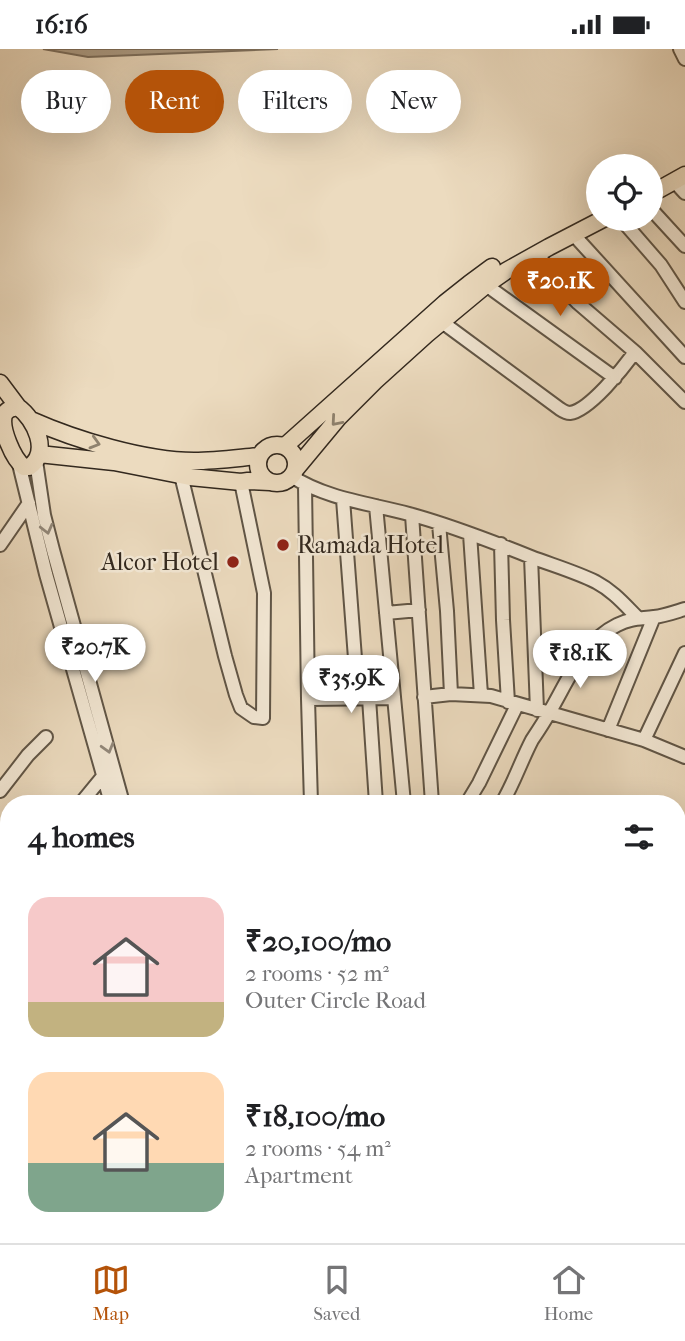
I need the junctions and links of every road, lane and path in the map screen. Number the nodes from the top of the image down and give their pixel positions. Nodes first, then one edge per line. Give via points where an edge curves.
1 (680, 49) edge
2 (685, 59) edge
3 (685, 163) edge
4 (663, 175) edge
5 (681, 183) edge
6 (663, 190) edge
7 (586, 218) edge
8 (663, 222) edge
9 (586, 228) edge
10 (631, 231) edge
11 (573, 235) junction
12 (540, 246) junction
13 (685, 246) edge
14 (486, 285) junction
15 (685, 302) edge
16 (442, 322) junction
17 (635, 352) junction
18 (685, 357) edge
19 (615, 378) junction
20 (0, 383) edge
21 (685, 402) edge
22 (6, 412) edge
23 (31, 419) junction
24 (285, 446) junction
25 (259, 456) junction
26 (37, 458) junction
27 (19, 464) junction
28 (181, 475) junction
29 (297, 477) junction
30 (241, 482) junction
31 (270, 482) junction
32 (343, 499) junction
33 (29, 503) junction
34 (376, 506) junction
35 (412, 515) junction
36 (439, 524) junction
37 (470, 534) junction
38 (500, 544) junction
39 (0, 545) edge
40 (531, 557) junction
41 (685, 609) edge
42 (419, 610) junction
43 (386, 613) junction
44 (636, 617) junction
45 (654, 617) junction
46 (685, 653) edge
47 (451, 695) junction
48 (481, 695) junction
49 (424, 697) junction
50 (363, 698) junction
51 (394, 698) junction
52 (307, 699) junction
53 (513, 703) junction
54 (543, 711) junction
55 (608, 730) junction
56 (46, 737) dead end
57 (644, 740) junction
58 (685, 757) edge
59 (104, 775) junction
60 (0, 791) edge
61 (88, 795) edge
62 (109, 795) edge
63 (121, 795) edge
64 (311, 795) edge
65 (375, 795) edge
66 (403, 795) edge
67 (431, 795) edge
68 (472, 795) edge
69 (507, 795) edge

1 - 2 street
3 - 4 main road
5 - 6 main road
7 - 12 main road
8 - 13 street
9 - 11 main road
10 - 15 street
11 - 12 main road
11 - 18 street
12 - 14 main road
12 - 17 street via 557,281
12 - 24 main road via 509,257 469,283
14 - 16 main road
14 - 19 street
16 - 19 street via 567,412 579,409
16 -> 29 main road via 354,401
17 - 19 street
17 - 21 street
20 - 22 main road
22 - 23 main road
22 - 27 main road via 8,441
23 -> 25 main road via 67,435 171,459
23 - 26 main road via 39,442
24 - 25 main road via 270,446
24 - 29 main road via 294,456
25 - 31 main road via 261,476
26 - 27 main road via 29,467
26 - 28 main road via 114,462
26 -> 63 street via 44,515
27 - 33 street
28 - 30 main road
28 - 30 street via 236,695 241,708 263,718 264,593
29 - 31 main road
29 - 32 street
29 - 52 street
30 - 31 main road
32 - 34 street
32 - 50 street
33 - 39 street
33 - 59 street
34 - 35 street
34 - 43 street
35 - 36 street
35 - 42 street
36 - 37 street
36 - 47 street
37 - 38 street
37 - 48 street
38 - 40 street
38 - 53 street
40 - 44 street via 596,582
40 - 54 street
41 - 45 street
42 - 43 street
42 - 49 street
43 - 51 street
44 - 45 street
44 - 54 street via 606,631 587,649
45 - 55 street
46 - 57 street
47 - 48 street
47 - 49 street
48 - 53 street
49 - 67 street
50 - 51 street
50 - 52 street
50 - 65 street
51 - 66 street
52 - 64 street
53 - 54 street
53 - 68 street
54 - 55 street
54 - 69 street
55 - 57 street
56 - 60 street
57 - 58 street
59 - 61 street
59 - 62 street

